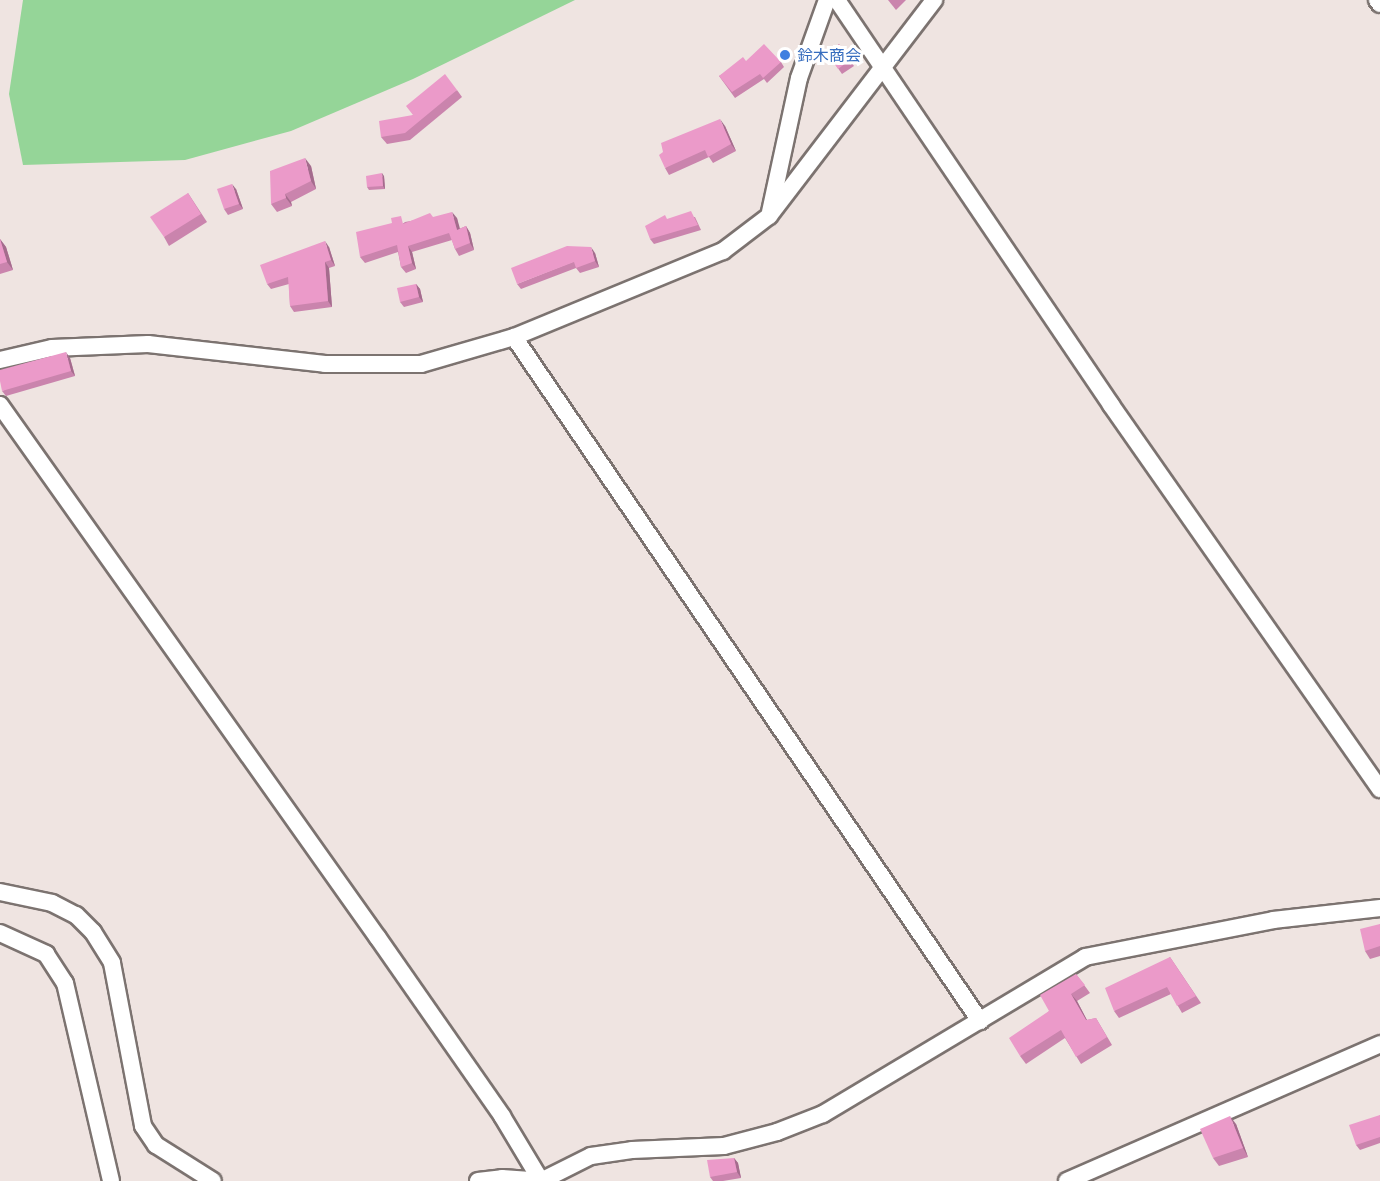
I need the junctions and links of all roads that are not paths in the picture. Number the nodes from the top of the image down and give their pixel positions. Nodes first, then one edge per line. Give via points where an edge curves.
1 (827, 0) edge
2 (837, 0) edge
3 (934, 0) edge
4 (1377, 0) edge
5 (1380, 4) edge
6 (885, 69) junction
7 (770, 216) junction
8 (514, 337) junction
9 (0, 360) edge
10 (0, 405) edge
11 (1380, 789) edge
12 (0, 892) edge
13 (1380, 908) edge
14 (0, 933) edge
15 (980, 1021) junction
16 (1380, 1044) edge
17 (111, 1181) edge
18 (213, 1181) edge
19 (478, 1181) edge
20 (541, 1181) edge
21 (1067, 1181) edge

1 - 7 street via 799,78
2 - 6 street
3 - 6 street
4 - 5 street
6 - 7 street
6 - 11 street via 1111,405
7 - 8 street via 723,251
8 - 9 street via 421,364 325,364 148,344 52,348
8 - 15 street
10 - 20 street via 378,938 502,1116
12 - 18 street via 52,903 76,915 93,932 112,963 143,1125 156,1145
13 - 15 street via 1273,920 1085,957
14 - 17 street via 46,954 66,982
15 - 20 street via 823,1114 777,1132 724,1146 591,1156
16 - 21 street
19 - 20 street

